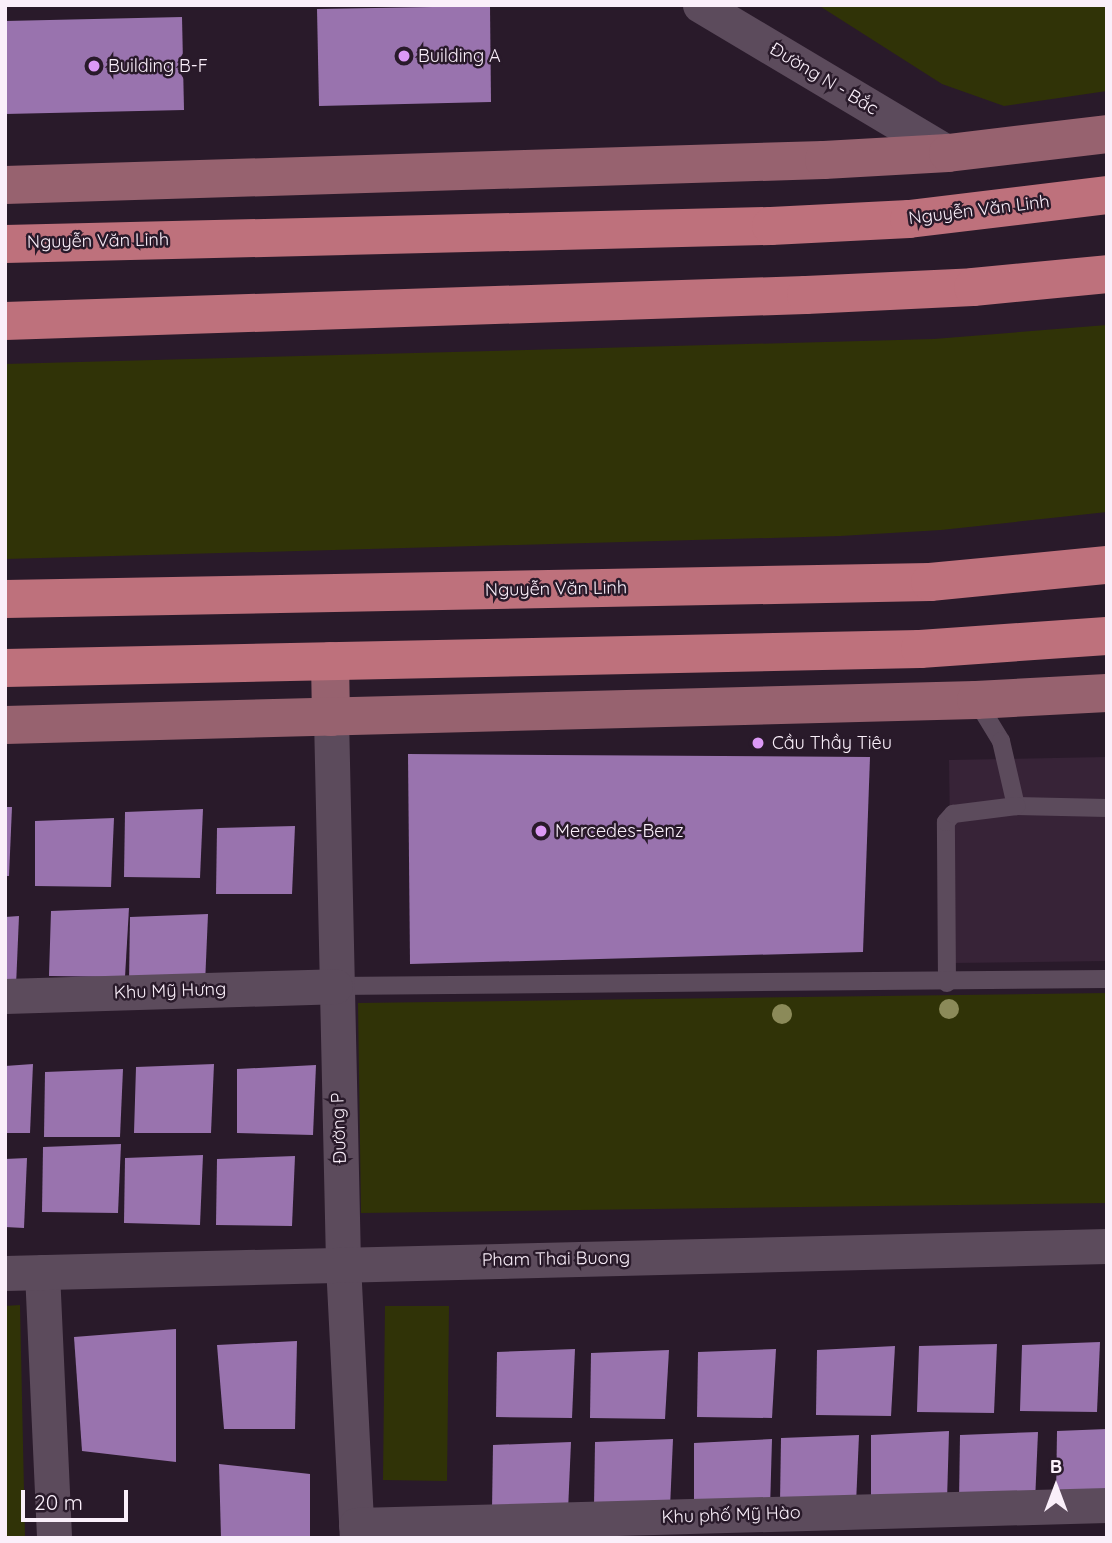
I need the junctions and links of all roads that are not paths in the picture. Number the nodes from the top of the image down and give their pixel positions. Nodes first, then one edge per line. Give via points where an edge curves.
1 (700, 5) edge
2 (1107, 134) edge
3 (948, 153) junction
4 (5, 185) edge
5 (1089, 197) edge
6 (5, 244) edge
7 (1105, 274) edge
8 (5, 321) edge
9 (1107, 565) edge
10 (5, 599) edge
11 (1107, 636) edge
12 (330, 661) junction
13 (5, 668) edge
14 (1107, 693) edge
15 (976, 699) junction
16 (331, 717) junction
17 (5, 725) edge
18 (1016, 806) junction
19 (1107, 808) edge
20 (1107, 979) edge
21 (947, 983) junction
22 (335, 986) junction
23 (5, 996) edge
24 (1107, 1246) edge
25 (343, 1264) junction
26 (43, 1272) junction
27 (5, 1273) edge
28 (1107, 1505) edge
29 (357, 1532) edge
30 (54, 1538) edge

1 - 3 street, Đường N - Bắc
2 - 3 main road
3 - 4 main road
5 - 6 highway, Nguyễn Văn Linh via 909,219 784,226
7 - 8 highway via 973,287 818,294
9 - 10 highway, Nguyễn Văn Linh via 930,582
11 - 12 highway via 920,649
12 - 13 highway
12 - 16 main road
14 - 15 main road
15 - 16 main road
15 - 18 lane via 1001,741
16 - 17 main road
16 - 22 street, Đường P
18 - 19 lane
18 - 21 lane via 954,814 946,822
20 - 21 lane
21 - 22 lane
22 - 23 street, Khu Mỹ Hưng
22 - 25 street, Đường P
24 - 25 street, Pham Thai Buong
25 - 26 street, Pham Thai Buong
25 - 29 street, Đường P
26 - 27 street, Pham Thai Buong
26 - 30 street
28 - 29 street, Khu phố Mỹ Hào

